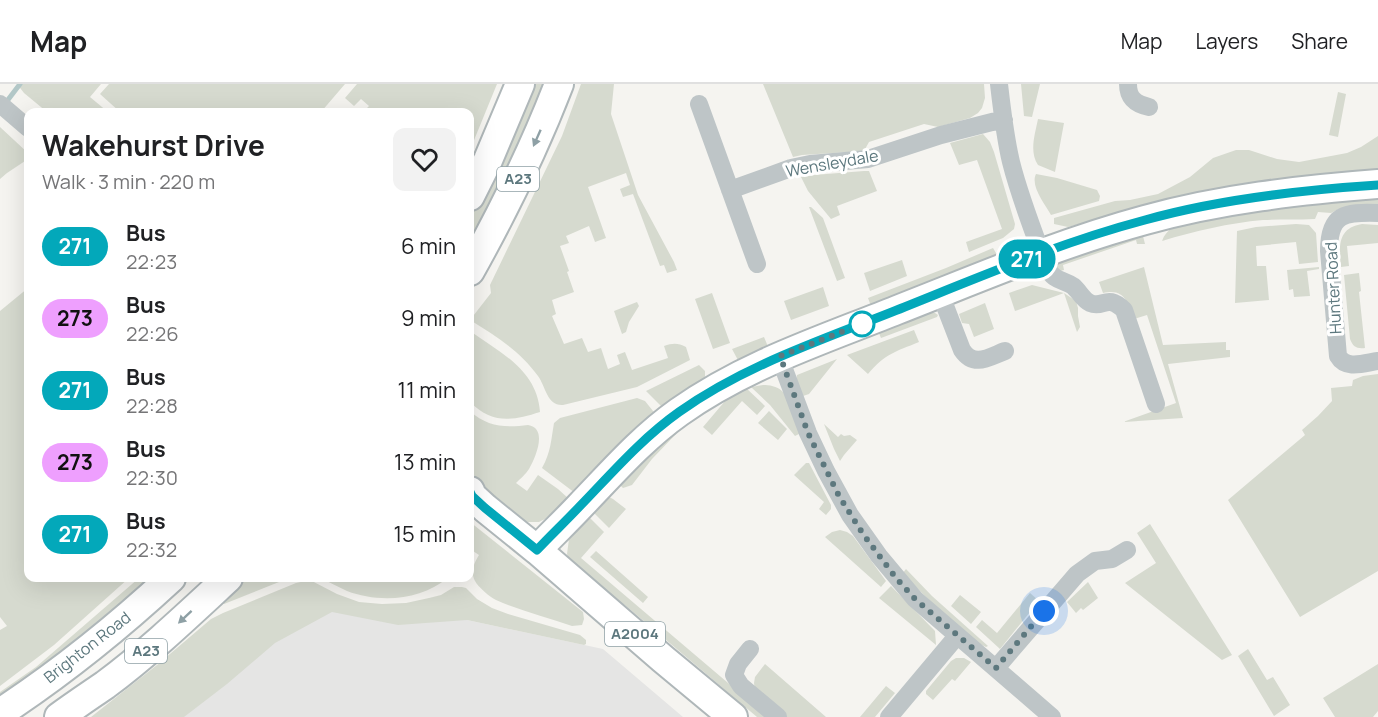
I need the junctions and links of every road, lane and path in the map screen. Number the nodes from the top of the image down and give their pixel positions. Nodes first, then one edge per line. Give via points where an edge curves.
1 (520, 84) edge
2 (559, 84) edge
3 (999, 84) edge
4 (1128, 84) edge
5 (699, 104) dead end
6 (1149, 107) dead end
7 (7, 110) edge
8 (1004, 120) junction
9 (24, 125) edge
10 (1378, 184) edge
11 (474, 188) edge
12 (730, 190) junction
13 (1378, 213) edge
14 (1041, 254) junction
15 (474, 263) edge
16 (757, 264) dead end
17 (940, 293) junction
18 (1005, 351) dead end
19 (780, 356) junction
20 (1378, 361) edge
21 (1156, 404) dead end
22 (474, 497) edge
23 (537, 550) junction
24 (1127, 550) dead end
25 (167, 582) edge
26 (224, 582) edge
27 (957, 636) junction
28 (750, 650) dead end
29 (996, 668) junction
30 (0, 713) edge
31 (59, 717) edge
32 (733, 717) edge
33 (778, 717) edge
34 (889, 717) edge
35 (1052, 717) edge

1 - 11 main road, A23
2 -> 15 main road, A23 via 520,175
3 - 8 street
4 - 6 street via 1131,98
5 - 12 street
7 - 9 street
8 - 12 street, Wensleydale via 868,159 791,168
8 - 14 street via 1011,162
10 - 14 main road via 1210,205 1146,219
12 - 16 street
13 - 20 street, Hunter Road via 1348,214 1332,226 1329,237 1338,356 1348,365
14 - 17 main road
14 - 21 street via 1051,275 1072,286 1089,303 1111,301 1124,310
17 - 18 street via 966,356 981,360
17 - 19 main road
19 - 23 main road via 718,386 680,411 645,439
19 - 27 street via 808,433 850,515 896,578
22 - 23 main road, A2004
23 - 32 main road, A2004
24 - 29 street via 1112,559 1095,561 1077,574
25 - 30 main road, Brighton Road / A23 via 71,662
26 -> 31 main road, A23 via 142,655
27 - 29 street
27 - 34 street
28 - 33 street via 734,675 741,686
29 - 35 street

